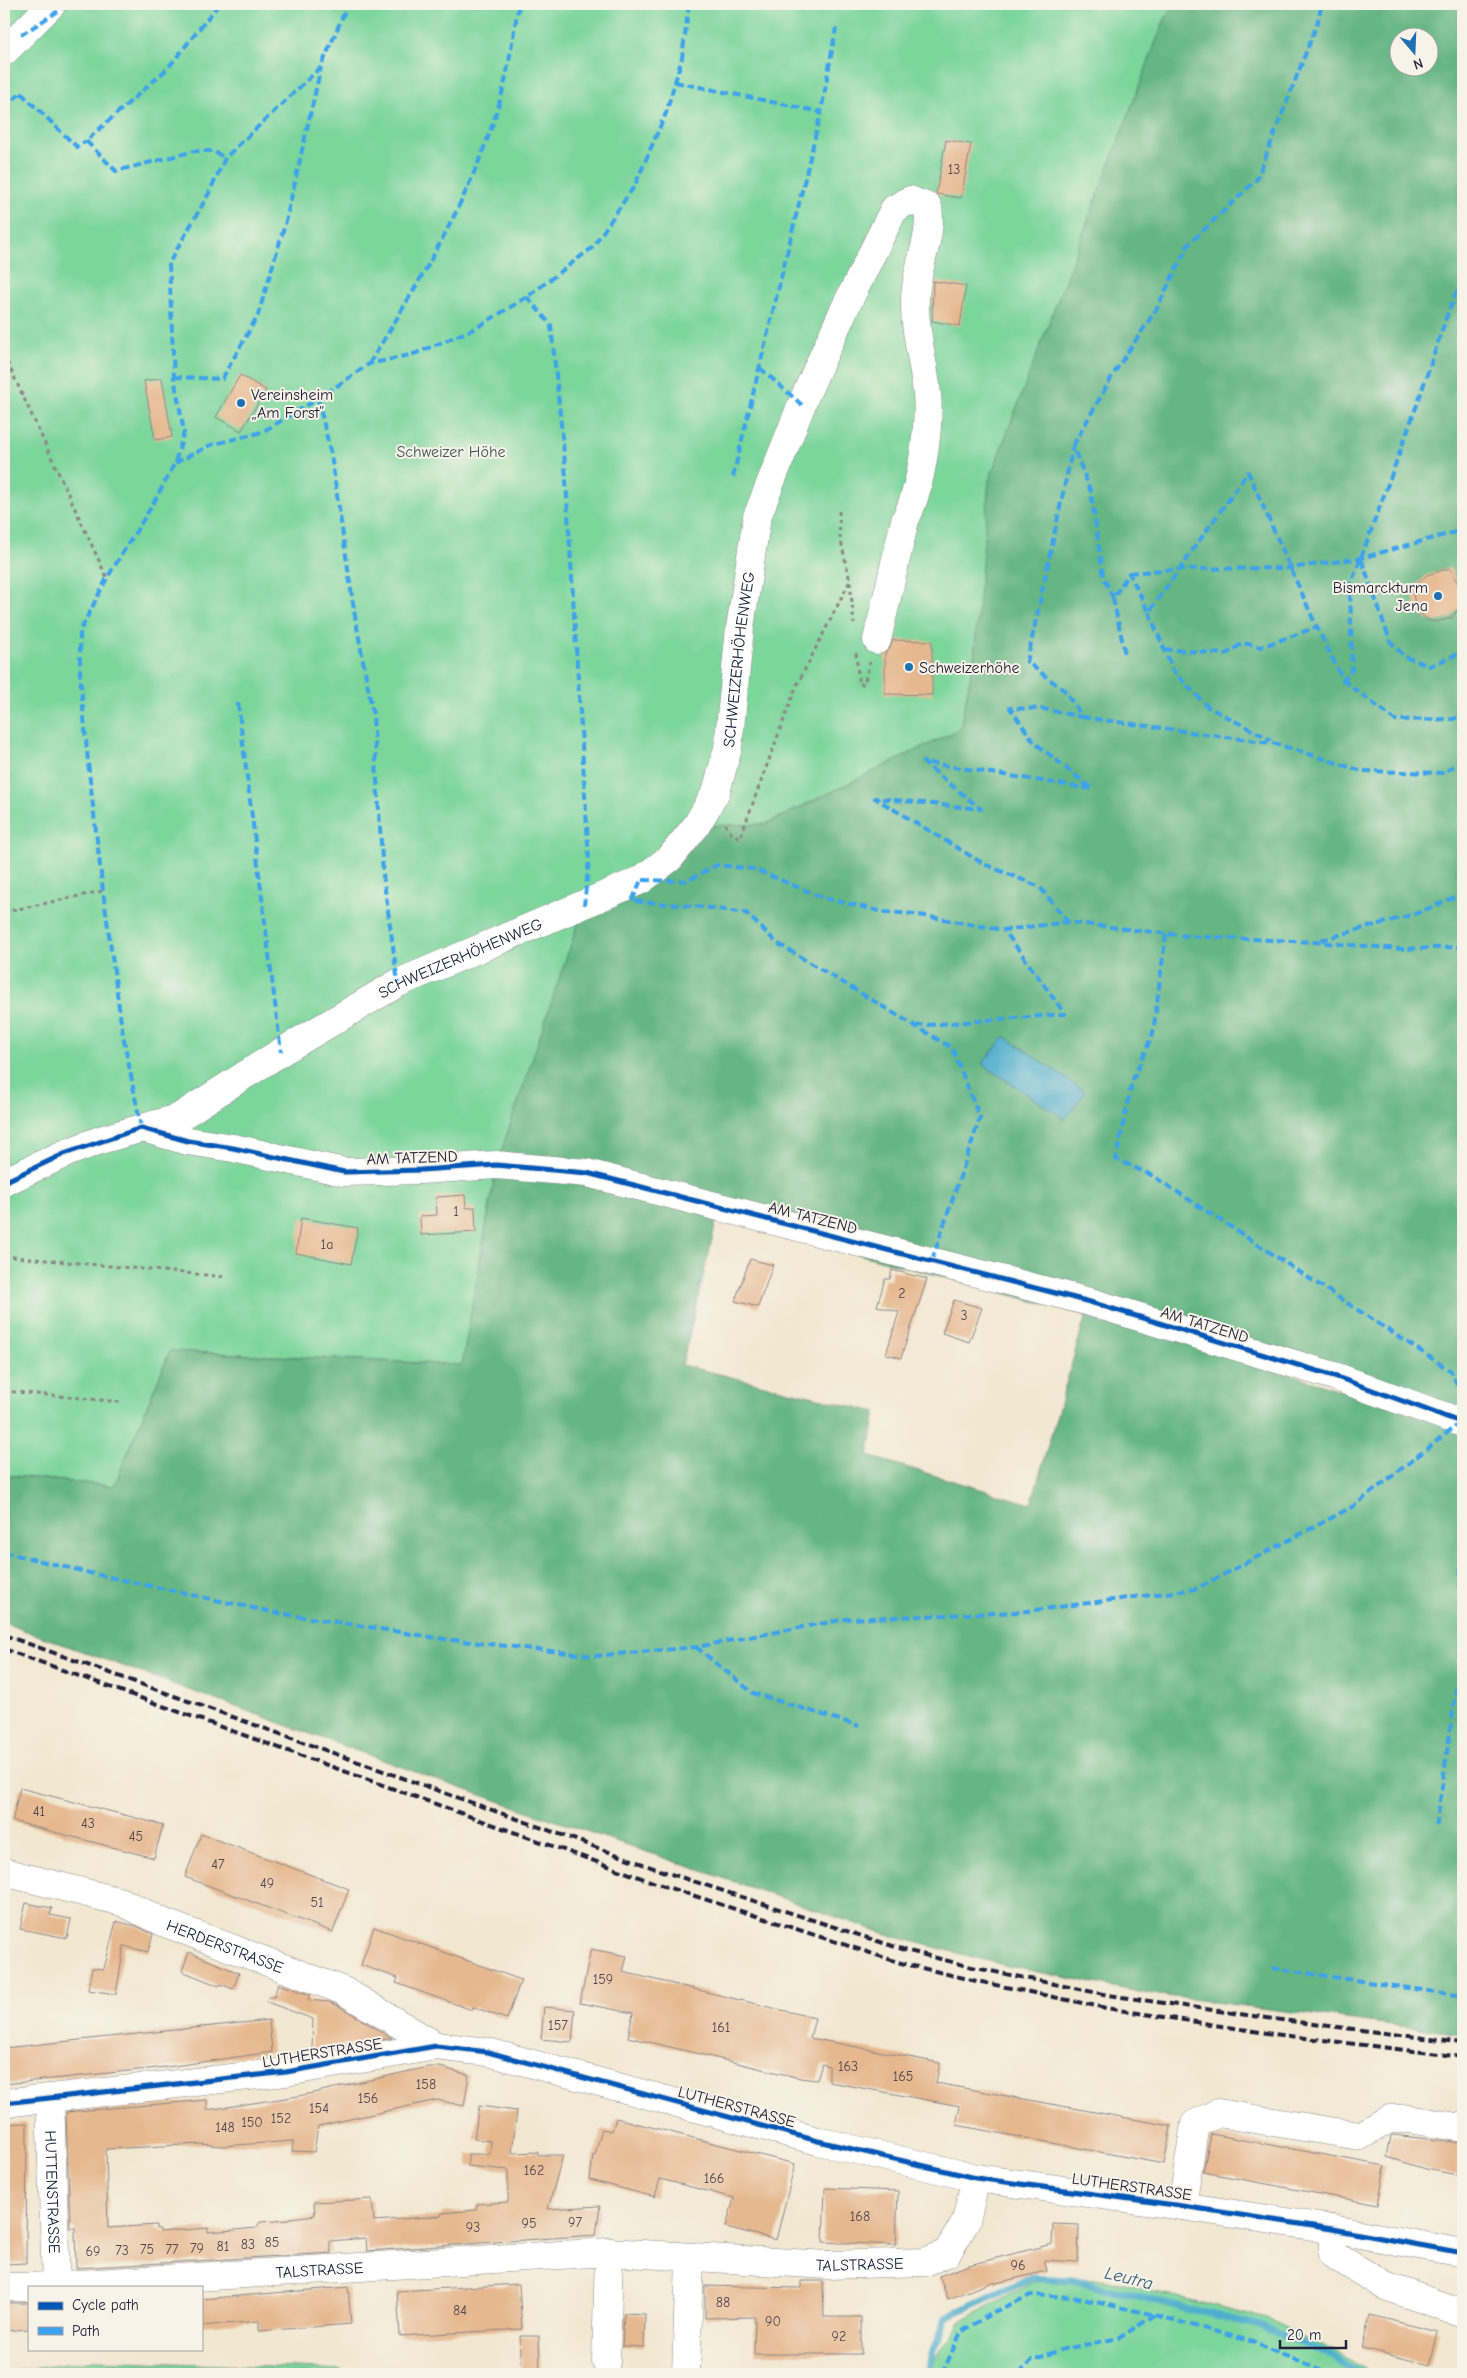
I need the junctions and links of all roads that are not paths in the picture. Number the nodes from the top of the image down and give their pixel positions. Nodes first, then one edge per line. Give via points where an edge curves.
1 (52, 4) edge
2 (4, 52) edge
3 (877, 640) dead end
4 (141, 1128) junction
5 (4, 1182) edge
6 (1463, 1423) edge
7 (4, 1872) edge
8 (436, 2046) junction
9 (50, 2098) junction
10 (4, 2103) edge
11 (1463, 2128) edge
12 (976, 2178) junction
13 (1182, 2206) junction
14 (1332, 2229) junction
15 (609, 2252) junction
16 (1463, 2253) edge
17 (690, 2258) junction
18 (56, 2286) edge
19 (4, 2287) edge
20 (28, 2287) edge
21 (1463, 2313) edge
22 (606, 2362) dead end
23 (686, 2374) edge

1 - 2 street
3 - 4 street, SCHWEIZERHÖHENWEG via 905,520 914,502 928,417 914,298 931,223 928,207 910,200 894,209 842,314 757,517 740,628 728,748 716,792 696,826 670,858 641,880 398,983 178,1118
4 - 5 street, SCHWEIZERHÖHENWEG via 64,1154
4 - 6 street, AM TATZEND via 188,1141 344,1172 496,1165 587,1173 1090,1302 1334,1376
7 - 8 street, HERDERSTRASSE via 122,1902 165,1923 344,1991
8 - 9 street, LUTHERSTRASSE via 286,2072
8 - 12 street, LUTHERSTRASSE via 488,2052 818,2141
9 - 10 street, LUTHERSTRASSE
9 - 18 street, HUTTENSTRASSE
11 - 13 street via 1389,2119 1360,2136 1218,2113 1195,2124
12 - 13 street, LUTHERSTRASSE
12 - 17 street, TALSTRASSE via 966,2221 948,2252 925,2262 828,2265
13 - 14 street, LUTHERSTRASSE
14 - 16 street, LUTHERSTRASSE
14 - 21 street via 1332,2254 1385,2286
15 - 17 street, TALSTRASSE
15 - 18 street, TALSTRASSE
15 - 22 street
17 - 23 street
19 - 20 street, TALSTRASSE

